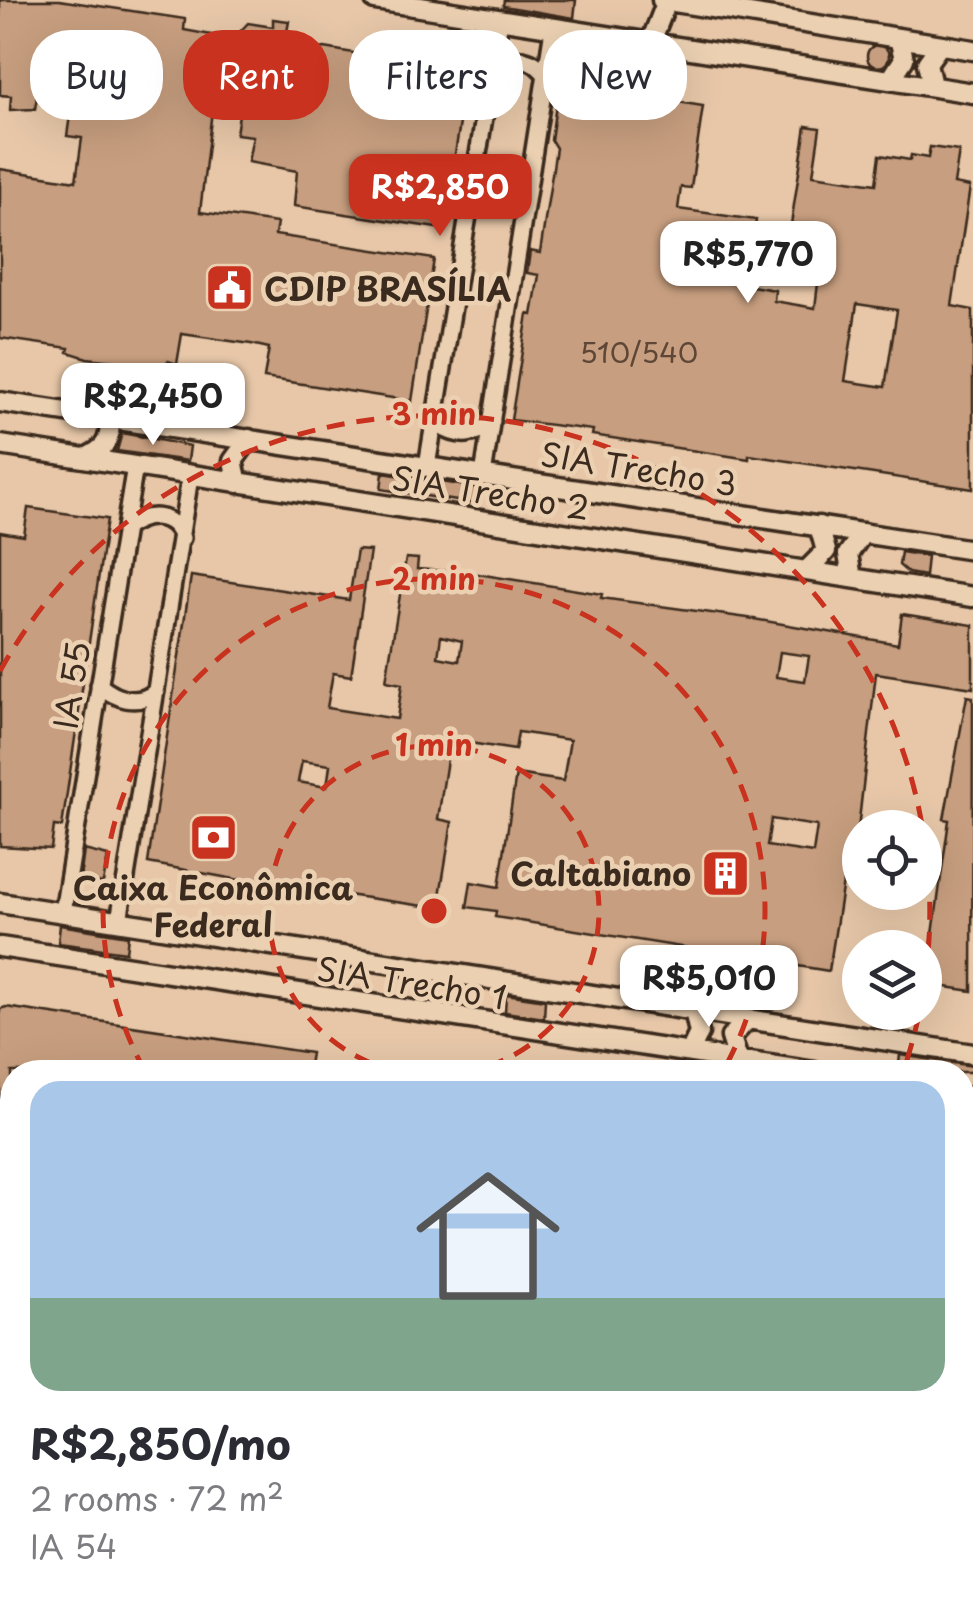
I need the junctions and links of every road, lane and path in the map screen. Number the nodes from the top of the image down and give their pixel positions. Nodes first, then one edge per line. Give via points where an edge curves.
1 (375, 0) edge
2 (665, 0) edge
3 (428, 4) edge
4 (500, 20) junction
5 (553, 29) joint
6 (498, 30) edge
7 (559, 30) edge
8 (655, 30) edge
9 (900, 38) junction
10 (940, 45) junction
11 (687, 49) edge
12 (973, 50) edge
13 (891, 79) junction
14 (932, 86) junction
15 (973, 92) edge
16 (543, 103) edge
17 (481, 120) edge
18 (0, 402) edge
19 (435, 415) junction
20 (109, 419) junction
21 (492, 421) junction
22 (249, 440) junction
23 (0, 445) edge
24 (84, 458) junction
25 (135, 466) junction
26 (427, 466) junction
27 (190, 476) junction
28 (483, 476) junction
29 (238, 483) junction
30 (818, 526) junction
31 (125, 528) junction
32 (863, 533) junction
33 (183, 542) junction
34 (973, 550) edge
35 (807, 570) junction
36 (852, 578) junction
37 (973, 597) edge
38 (99, 685) junction
39 (156, 691) junction
40 (0, 903) edge
41 (63, 912) junction
42 (119, 921) junction
43 (0, 948) edge
44 (694, 1010) junction
45 (748, 1018) junction
46 (690, 1052) junction
47 (973, 1054) edge
48 (738, 1060) joint

1 - 3 main road
2 - 8 main road
2 - 9 main road
3 - 4 main road
4 - 5 main road
4 - 6 street
5 - 7 main road
9 - 10 main road
9 - 13 main road via 904,59
10 - 12 main road
10 - 14 main road via 927,62
11 - 13 main road
13 - 14 main road
14 - 15 main road
16 - 21 street
17 - 19 street
18 - 20 main road, SIA Trecho 3
19 - 21 street via 440,426 458,434
19 - 26 street
20 - 22 main road, SIA Trecho 3
20 - 24 main road via 104,448
21 - 28 street
22 - 26 main road, SIA Trecho 3
22 - 29 main road via 232,462
23 - 24 main road, SIA Trecho 2
24 - 25 main road, SIA Trecho 2
25 - 27 main road, SIA Trecho 2
25 - 31 street, IA 55
26 - 28 main road, SIA Trecho 3
27 - 29 main road, SIA Trecho 2
27 - 33 street
28 - 30 main road, SIA Trecho 3
29 - 35 main road, SIA Trecho 2
30 - 32 main road, SIA Trecho 3
30 - 35 main road via 826,551
31 - 33 street via 150,516 166,518
31 - 38 street, IA 55
32 - 34 main road, SIA Trecho 3
32 - 36 main road via 848,554
33 - 39 street
35 - 36 main road, SIA Trecho 2
36 - 37 main road, SIA Trecho 2
38 - 39 street via 130,700
38 - 41 street, IA 55
39 - 42 street
40 - 41 main road
41 - 42 main road
42 - 44 main road
43 - 46 main road, SIA Trecho 1
44 - 45 main road
44 - 46 main road via 699,1033
45 - 47 main road
45 - 48 main road via 732,1037
46 - 48 main road, SIA Trecho 1

